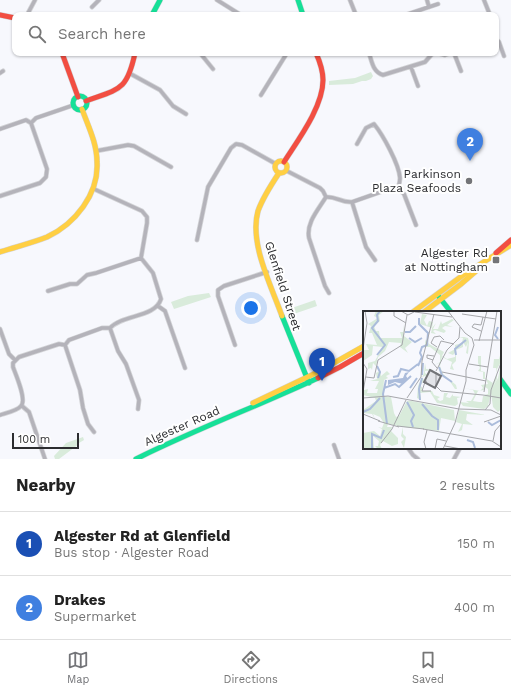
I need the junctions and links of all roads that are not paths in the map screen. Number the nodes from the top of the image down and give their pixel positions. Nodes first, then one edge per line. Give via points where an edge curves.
1 (35, 0) edge
2 (99, 0) edge
3 (160, 0) edge
4 (217, 0) edge
5 (298, 0) edge
6 (350, 0) edge
7 (426, 0) edge
8 (484, 0) edge
9 (438, 4) dead end
10 (92, 7) dead end
11 (429, 7) junction
12 (29, 12) edge
13 (154, 12) edge
14 (236, 12) edge
15 (302, 12) edge
16 (355, 12) edge
17 (414, 12) edge
18 (489, 12) edge
19 (0, 15) edge
20 (12, 17) edge
21 (499, 42) edge
22 (63, 56) edge
23 (135, 56) edge
24 (202, 56) edge
25 (285, 56) edge
26 (317, 56) edge
27 (370, 56) edge
28 (430, 56) edge
29 (455, 56) edge
30 (504, 56) dead end
31 (411, 66) junction
32 (213, 69) dead end
33 (461, 71) dead end
34 (129, 73) junction
35 (418, 86) dead end
36 (261, 95) dead end
37 (78, 97) junction
38 (86, 101) junction
39 (74, 105) junction
40 (82, 109) junction
41 (186, 114) dead end
42 (32, 123) junction
43 (0, 129) edge
44 (357, 144) dead end
45 (96, 151) junction
46 (284, 162) junction
47 (276, 164) junction
48 (171, 167) dead end
49 (287, 171) junction
50 (279, 173) junction
51 (398, 188) junction
52 (94, 189) junction
53 (0, 196) edge
54 (326, 197) junction
55 (352, 202) junction
56 (416, 225) dead end
57 (197, 240) dead end
58 (511, 240) edge
59 (511, 245) edge
60 (0, 252) edge
61 (494, 255) junction
62 (141, 258) junction
63 (375, 260) dead end
64 (488, 260) junction
65 (267, 272) junction
66 (48, 291) dead end
67 (329, 293) dead end
68 (437, 294) junction
69 (441, 299) junction
70 (158, 306) junction
71 (414, 311) edge
72 (425, 311) edge
73 (449, 311) edge
74 (110, 328) junction
75 (0, 330) edge
76 (65, 345) junction
77 (235, 345) dead end
78 (363, 347) edge
79 (363, 354) edge
80 (15, 360) junction
81 (185, 368) dead end
82 (308, 380) junction
83 (501, 380) edge
84 (511, 394) edge
85 (22, 406) junction
86 (138, 409) dead end
87 (0, 415) edge
88 (94, 432) dead end
89 (334, 445) dead end
90 (409, 449) edge
91 (459, 449) edge
92 (45, 459) edge
93 (136, 459) edge
94 (339, 459) edge
95 (418, 459) edge
96 (454, 459) edge

1 - 12 street
2 - 10 street
3 - 13 street
4 - 14 street
5 - 15 street
6 - 16 street
7 - 11 street
8 - 18 street
9 - 11 street
11 - 17 street
19 - 20 street
21 - 30 street
22 - 37 street
23 - 34 street
24 - 32 street
25 - 36 street
26 - 46 street via 324,82 320,100
27 - 31 street via 378,74 383,75
28 - 31 street via 426,62
29 - 33 street
31 - 35 street
34 - 38 street via 116,91
34 - 41 street via 160,90 173,106
37 - 38 street
37 - 39 street
38 - 40 street via 86,107
39 - 40 street
39 - 42 street via 36,118
40 - 45 street
42 - 43 street via 26,120
42 - 53 street via 47,169 46,176 40,183
44 - 51 street via 366,128 374,124 397,168 400,177
45 - 48 street via 134,146
45 - 52 street
46 - 47 street
46 - 49 street via 288,167
47 - 50 street
47 - 57 street via 242,145 236,144 231,148 208,187
49 - 50 street
49 - 54 street via 320,188
50 - 65 street, Glenfield Street via 259,208 256,223 257,243
51 - 55 street
51 - 56 street via 404,194
52 - 60 street via 66,226 51,235
52 - 62 street via 142,211 147,217
54 - 55 street via 332,196 346,203
54 - 67 street via 308,230
55 - 63 street via 366,247
58 - 61 street
59 - 61 street
61 - 64 street
62 - 66 street via 89,274 77,284
62 - 70 street via 153,273 161,299
64 - 68 street
64 - 69 street
65 - 77 street via 218,290
65 - 82 street, Glenfield Street via 293,349
68 - 69 street
68 - 71 street
69 - 72 street
69 - 73 street
70 - 74 street
70 - 81 street via 165,311
74 - 76 street via 102,328 69,340
74 - 86 street via 139,400
75 - 80 street via 8,354
76 - 80 street via 59,344
76 - 88 street via 88,424
78 - 82 street, Algester Road
79 - 82 street, Algester Road via 340,367
80 - 85 street via 13,367 24,400
82 - 93 street, Algester Road
83 - 84 street
85 - 87 street
85 - 92 street via 29,412
89 - 94 street
90 - 95 street
91 - 96 street

